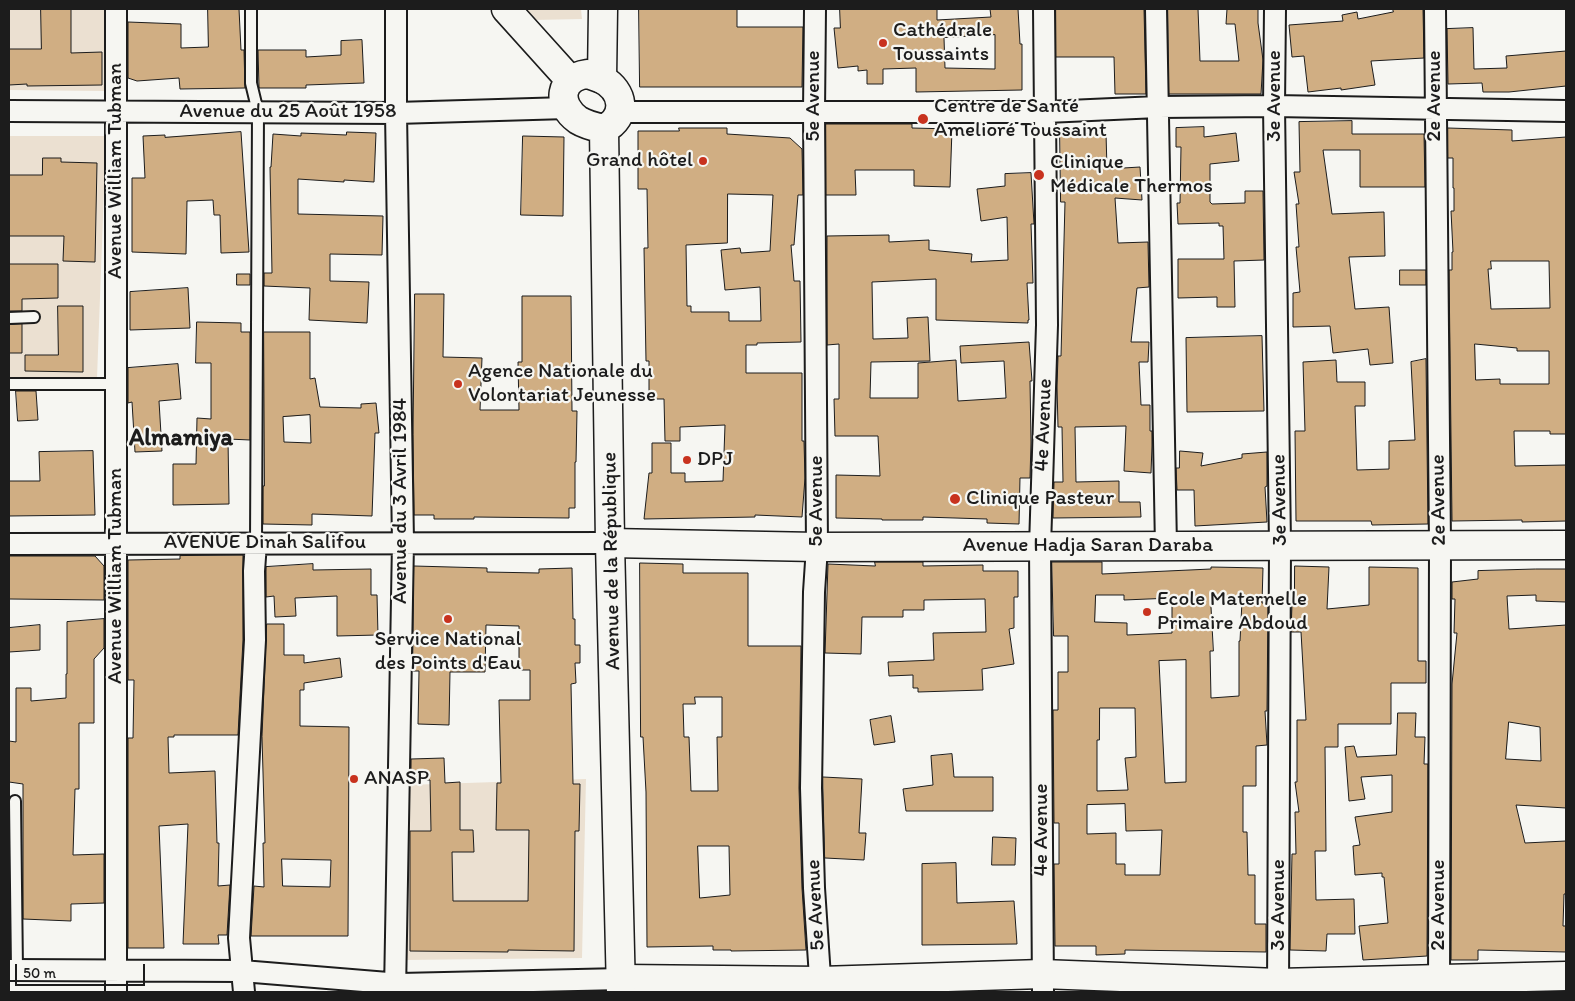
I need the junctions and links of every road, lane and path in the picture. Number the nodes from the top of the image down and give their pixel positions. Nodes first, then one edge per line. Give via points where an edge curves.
1 (116, 9) edge
2 (251, 9) edge
3 (396, 9) edge
4 (506, 9) edge
5 (603, 9) edge
6 (815, 9) edge
7 (1044, 9) edge
8 (1156, 9) edge
9 (1275, 9) edge
10 (1435, 9) edge
11 (602, 79) junction
12 (570, 80) junction
13 (1274, 106) junction
14 (1158, 107) junction
15 (567, 108) junction
16 (1435, 108) junction
17 (9, 111) edge
18 (116, 111) junction
19 (1566, 111) edge
20 (258, 112) junction
21 (396, 112) junction
22 (814, 112) junction
23 (1046, 112) junction
24 (612, 121) junction
25 (34, 317) dead end
26 (9, 318) edge
27 (9, 384) edge
28 (117, 384) junction
29 (403, 542) junction
30 (256, 543) junction
31 (610, 543) junction
32 (9, 544) edge
33 (116, 544) junction
34 (1280, 545) junction
35 (1440, 545) junction
36 (1566, 545) edge
37 (817, 547) junction
38 (1040, 547) junction
39 (1166, 547) junction
40 (15, 801) dead end
41 (13, 970) edge
42 (115, 970) junction
43 (242, 971) junction
44 (1566, 976) edge
45 (1043, 983) edge
46 (621, 986) edge
47 (875, 986) edge
48 (1439, 986) edge
49 (821, 987) edge
50 (396, 988) edge
51 (1278, 988) edge
52 (116, 992) edge
53 (244, 992) edge

1 - 18 street, Avenue William Tubman
2 - 20 lane via 251,84
3 - 21 street, Avenue du 3 Avril 1984
4 - 12 main road
5 - 11 main road
6 - 22 street, 5e Avenue
7 - 23 street, 4e Avenue
8 - 14 street
9 - 13 street, 3e Avenue
10 - 16 street, 2e Avenue
11 - 12 main road via 587,74
11 - 24 main road via 613,87 621,103
12 - 15 main road via 563,91
13 - 14 street
13 - 16 street
13 - 34 street, 3e Avenue
14 - 23 street
14 - 39 street
15 - 21 street, Avenue du 25 Août 1958
15 - 24 main road via 577,119 592,127
16 - 19 street
16 - 35 street, 2e Avenue
17 - 18 street, Avenue du 25 Août 1958
18 - 20 street, Avenue du 25 Août 1958
18 - 28 street, Avenue William Tubman
20 - 21 street, Avenue du 25 Août 1958
20 - 30 lane
21 - 29 street, Avenue du 3 Avril 1984
22 - 23 street
22 - 24 street
22 - 37 street, 5e Avenue
23 - 38 street, 4e Avenue via 1047,325
24 - 31 main road, Avenue de la République
25 - 26 lane
27 - 28 lane
28 - 33 street, Avenue William Tubman
29 - 30 street, AVENUE Dinah Salifou
29 - 31 street, AVENUE Dinah Salifou
29 - 50 street, Avenue du 3 Avril 1984
30 - 33 street, AVENUE Dinah Salifou
30 - 43 street via 255,640 239,938
31 - 37 main road, Avenue Hadja Saran Daraba
31 - 46 main road, Avenue de la République
32 - 33 street, AVENUE Dinah Salifou
33 - 42 street, Avenue William Tubman
34 - 35 main road, Avenue Hadja Saran Daraba
34 - 39 main road, Avenue Hadja Saran Daraba
34 - 51 street, 3e Avenue
35 - 36 main road, Avenue Hadja Saran Daraba
35 - 48 street, 2e Avenue
37 - 38 main road, Avenue Hadja Saran Daraba
37 - 49 street, 5e Avenue via 811,788
38 - 39 main road, Avenue Hadja Saran Daraba
38 - 45 street, 4e Avenue
40 - 41 lane
41 - 42 street
42 - 43 street
42 - 52 street, Avenue William Tubman
43 - 50 street
43 - 53 street
44 - 48 main road
45 - 47 main road
45 - 51 main road
46 - 49 main road
46 - 50 street
47 - 49 main road
48 - 51 main road

